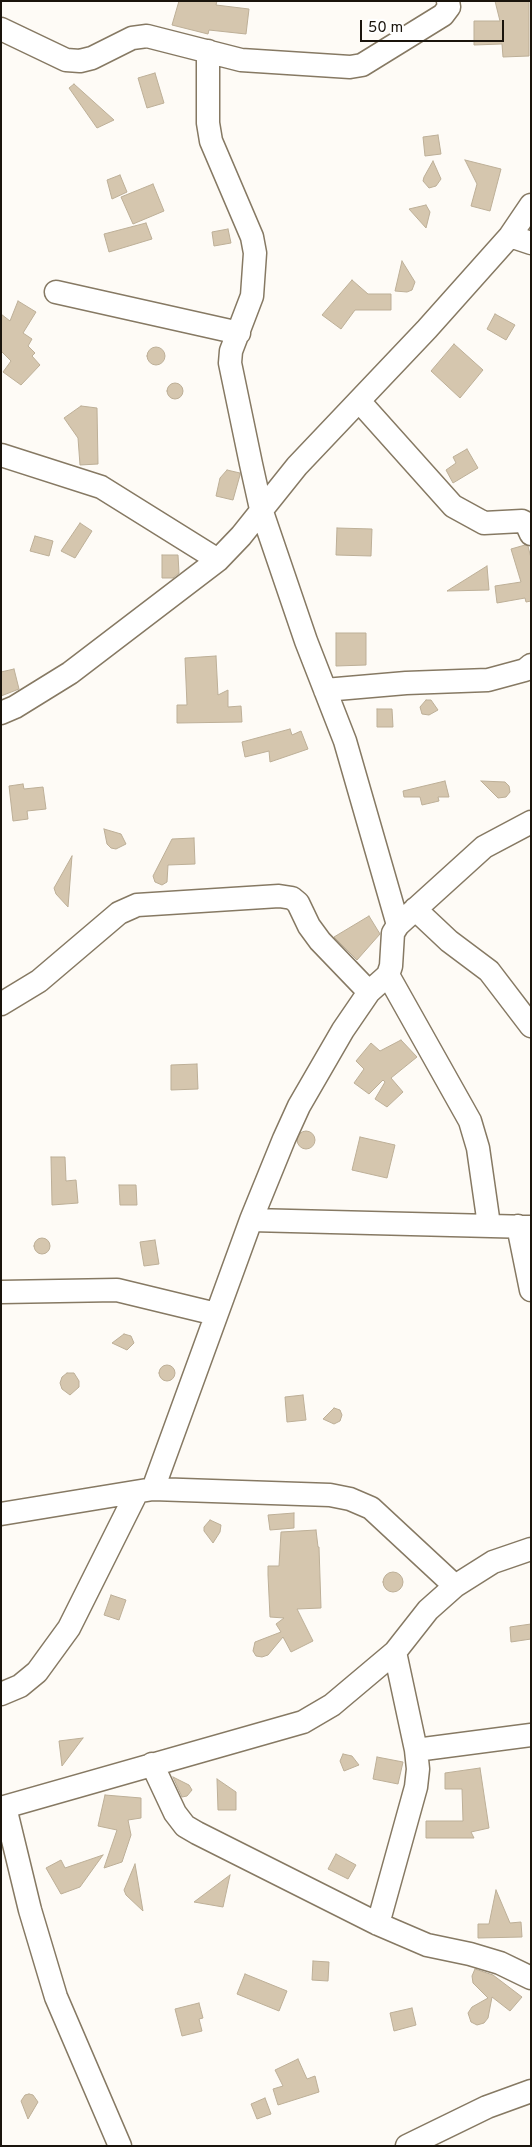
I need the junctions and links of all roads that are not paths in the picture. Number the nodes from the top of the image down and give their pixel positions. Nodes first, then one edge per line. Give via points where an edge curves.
1 (448, 1) edge
2 (1, 29) edge
3 (208, 51) junction
4 (531, 205) edge
5 (510, 236) junction
6 (531, 243) edge
7 (56, 292) dead end
8 (239, 332) junction
9 (359, 401) junction
10 (1, 454) edge
11 (260, 510) junction
12 (531, 534) edge
13 (218, 560) junction
14 (531, 665) edge
15 (325, 690) junction
16 (1, 713) edge
17 (531, 822) edge
18 (415, 909) junction
19 (398, 925) junction
20 (388, 975) junction
21 (369, 992) junction
22 (1, 1004) edge
23 (531, 1026) edge
24 (250, 1220) junction
25 (489, 1225) junction
26 (524, 1226) edge
27 (531, 1290) edge
28 (1, 1292) edge
29 (216, 1314) junction
30 (145, 1490) junction
31 (1, 1514) edge
32 (531, 1549) edge
33 (455, 1586) junction
34 (395, 1652) junction
35 (1, 1694) edge
36 (531, 1735) edge
37 (416, 1750) junction
38 (152, 1764) junction
39 (3, 1807) edge
40 (378, 1924) junction
41 (531, 1978) edge
42 (531, 2091) edge
43 (120, 2146) edge
44 (407, 2146) edge

1 - 3 street via 449,7 443,15 362,65 265,63
2 - 3 street via 66,60 92,58 132,38 147,36
3 - 8 street via 211,141 255,253 252,296
4 - 5 street
5 - 6 street
5 - 9 street
7 - 8 street
8 - 11 street via 230,363
9 - 11 street
9 - 12 street via 453,506 484,522 522,521
10 - 13 street via 101,487
11 - 13 street
11 - 15 street
13 - 16 street via 70,673
14 - 15 street via 525,670 488,680
15 - 19 street via 345,741
17 - 18 street via 484,847
18 - 19 street
18 - 23 street via 489,971
19 - 20 street via 393,933
20 - 21 street
20 - 25 street via 470,1121 478,1148
21 - 22 street via 320,940 298,904 292,898 280,896 137,905 119,913 45,976
21 - 24 street via 299,1106
24 - 25 street
24 - 29 street
25 - 26 street
26 - 27 street
28 - 29 street via 116,1290
29 - 30 street
30 - 31 street
30 - 33 street via 350,1498 371,1508
30 - 35 street via 69,1628 37,1672 20,1686
32 - 33 street via 493,1562
33 - 34 street via 428,1610
34 - 37 street
34 - 38 street via 332,1705 303,1722
36 - 37 street
37 - 40 street via 416,1787
38 - 39 street
38 - 40 street via 175,1814 185,1826
39 - 43 street via 56,1997
40 - 41 street via 427,1945 500,1963
42 - 44 street via 487,2107

